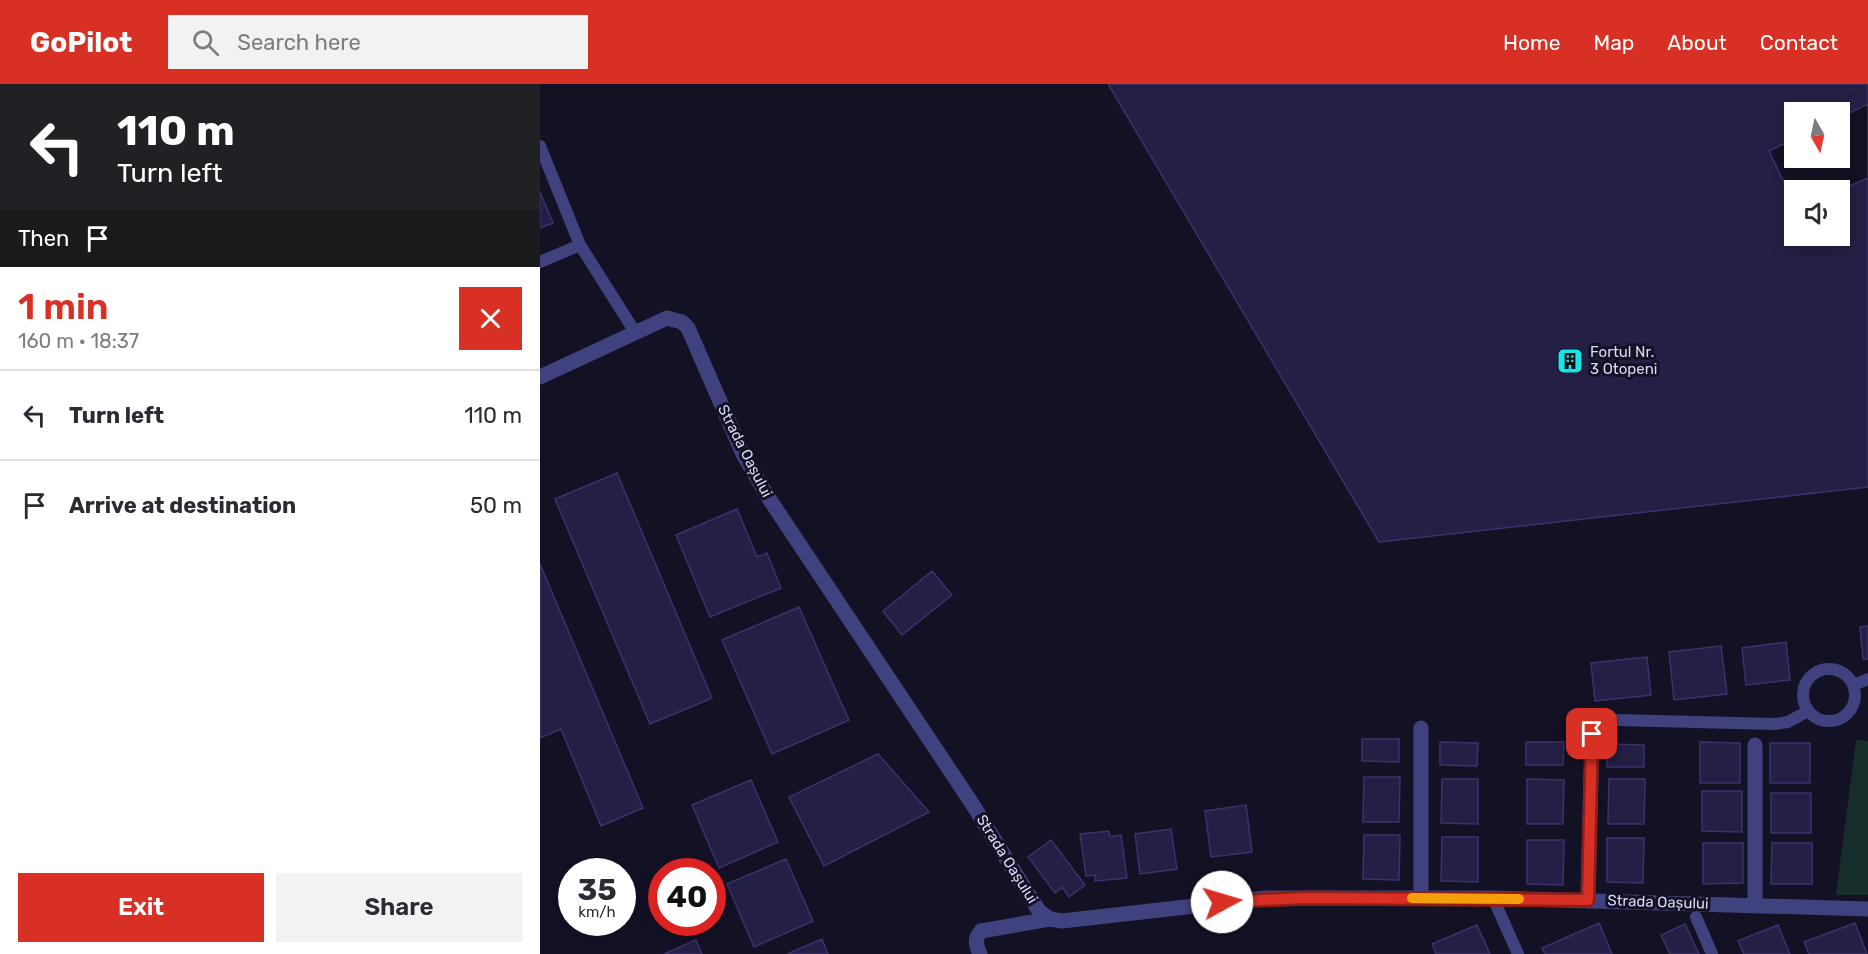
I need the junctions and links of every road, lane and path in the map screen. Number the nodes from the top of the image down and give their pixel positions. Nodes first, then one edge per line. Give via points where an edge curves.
1 (540, 146) edge
2 (580, 245) junction
3 (540, 262) edge
4 (636, 332) junction
5 (540, 377) edge
6 (1868, 679) edge
7 (1853, 685) junction
8 (1808, 711) junction
9 (1576, 719) dead end
10 (1421, 728) dead end
11 (1592, 734) dead end
12 (1755, 745) dead end
13 (1420, 898) junction
14 (1493, 898) junction
15 (1588, 900) junction
16 (1755, 906) junction
17 (1868, 909) edge
18 (1696, 917) dead end
19 (1050, 919) junction
20 (980, 954) edge
21 (1518, 954) edge
22 (1712, 954) edge

1 - 2 lane
2 - 3 lane
2 - 4 lane
4 - 5 street, Strada Oașului
4 - 19 street, Strada Oașului via 667,318 675,318 688,328 743,454 768,497 1039,911
6 - 7 lane
7 - 8 lane via 1854,701 1838,720 1822,720
7 - 8 lane via 1841,672 1815,673 1804,686
8 - 9 lane via 1775,724
10 - 13 street
11 - 15 street
12 - 16 street
13 - 14 street, Strada Oașului
13 - 19 street, Strada Oașului via 1266,898 1062,921
14 - 15 street, Strada Oașului
14 - 21 lane
15 - 16 street, Strada Oașului
16 - 17 street, Strada Oașului
18 - 22 lane
19 - 20 street via 981,931 976,937

